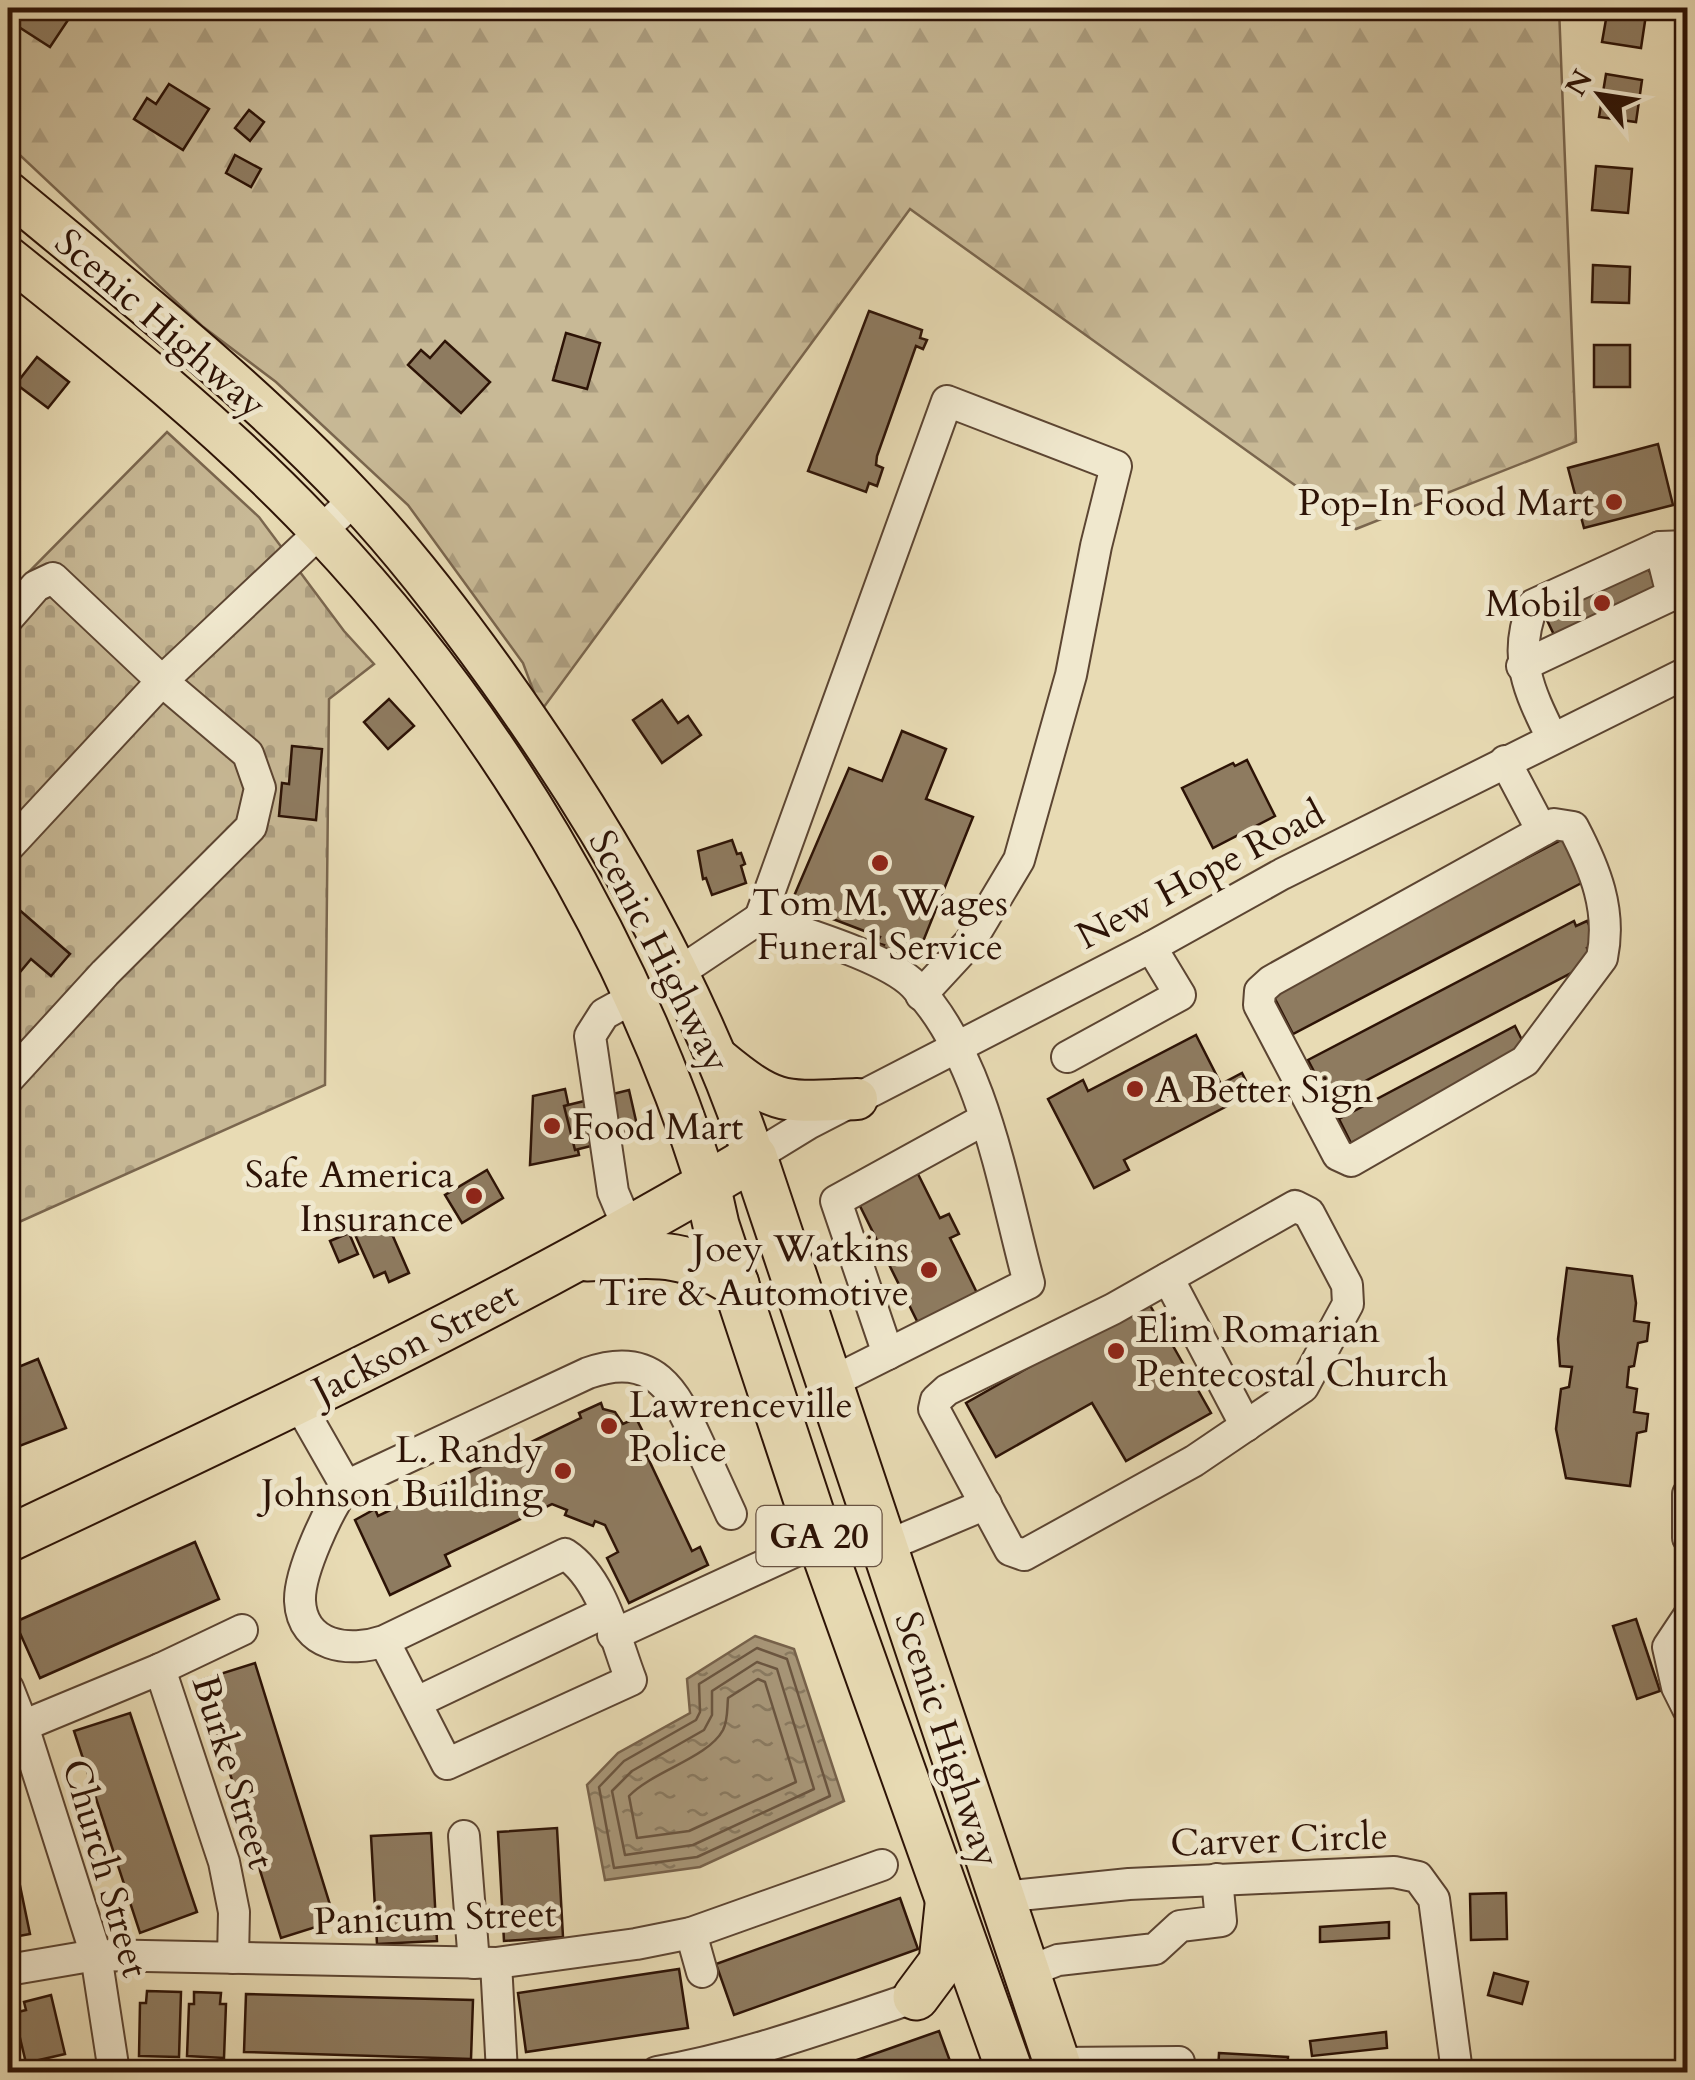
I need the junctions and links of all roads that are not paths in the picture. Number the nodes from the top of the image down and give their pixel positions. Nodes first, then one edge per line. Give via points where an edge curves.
1 (8, 192) edge
2 (8, 256) edge
3 (355, 499) junction
4 (321, 532) junction
5 (1674, 546) edge
6 (8, 618) edge
7 (1522, 666) junction
8 (1688, 672) edge
9 (162, 681) junction
10 (1552, 738) junction
11 (1506, 761) junction
12 (1542, 831) junction
13 (8, 848) edge
14 (760, 918) junction
15 (1151, 947) junction
16 (678, 973) junction
17 (921, 995) junction
18 (635, 997) junction
19 (956, 1048) junction
20 (714, 1055) junction
21 (1067, 1057) dead end
22 (8, 1079) edge
23 (857, 1099) junction
24 (984, 1118) junction
25 (754, 1156) junction
26 (707, 1184) junction
27 (629, 1230) junction
28 (580, 1258) junction
29 (1168, 1278) junction
30 (736, 1284) junction
31 (888, 1354) junction
32 (830, 1383) junction
33 (298, 1402) junction
34 (1246, 1426) junction
35 (346, 1486) junction
36 (1688, 1494) edge
37 (986, 1504) junction
38 (731, 1514) dead end
39 (820, 1537) junction
40 (1688, 1538) edge
41 (8, 1539) edge
42 (884, 1547) junction
43 (1688, 1617) edge
44 (610, 1623) junction
45 (242, 1630) dead end
46 (384, 1640) junction
47 (160, 1669) junction
48 (8, 1688) edge
49 (416, 1702) junction
50 (1688, 1710) edge
51 (15, 1729) edge
52 (464, 1836) dead end
53 (882, 1864) dead end
54 (1217, 1879) junction
55 (948, 1893) junction
56 (1001, 1897) junction
57 (691, 1933) junction
58 (96, 1955) junction
59 (232, 1958) junction
60 (485, 1963) junction
61 (8, 1970) edge
62 (702, 1972) dead end
63 (1027, 1972) junction
64 (916, 1997) junction
65 (992, 2017) junction
66 (1179, 2062) dead end
67 (1058, 2068) edge
68 (114, 2072) edge
69 (502, 2072) edge
70 (657, 2072) edge
71 (1010, 2072) edge
72 (1457, 2072) edge

1 - 3 main road, Scenic Highway via 218,367
2 - 4 main road, Scenic Highway via 198,414
3 - 4 street
3 - 16 main road, Scenic Highway via 523,712 590,811
4 - 9 street
4 - 18 main road, Scenic Highway via 471,715 571,871
5 - 7 street via 1668,597
5 - 7 street via 1533,605
6 - 9 street via 36,586 53,578
7 - 10 street
8 - 10 street, New Hope Road
9 - 13 street
9 - 22 street via 248,754 260,788 252,827
10 - 11 street, New Hope Road
11 - 12 street
11 - 15 street, New Hope Road
12 - 12 street via 1260,991 1259,1005 1338,1155 1351,1161 1525,1061 1602,958 1604,907 1593,866 1573,827 1554,824
14 - 16 street
14 - 17 street via 862,954
14 - 17 street via 947,401 1116,466 1070,675 1018,860 970,942
15 - 19 street, New Hope Road
15 - 21 street via 1180,996
16 - 20 main road, Scenic Highway
17 - 19 street
18 - 26 main road, Scenic Highway
18 - 27 street via 604,1014 590,1036 613,1192
19 - 23 street, New Hope Road
19 - 24 street
20 - 23 main road via 779,1100
20 - 25 main road, Scenic Highway
23 - 25 street, New Hope Road
24 - 31 street via 1029,1283
24 - 31 street via 836,1201
25 - 26 highway, Jackson Street
25 - 32 highway, Scenic Highway / GA 20
26 - 27 highway, Jackson Street
26 - 30 highway, Scenic Highway
27 - 28 highway, Jackson Street
28 - 30 highway via 676,1256 706,1264
28 - 33 highway, Jackson Street
29 - 34 street
29 - 34 street via 1295,1206 1309,1214 1340,1271 1348,1304 1303,1387
29 - 37 street via 936,1400 948,1440
30 - 39 highway, Scenic Highway / GA 20
31 - 32 street
32 - 42 highway, Scenic Highway / GA 20
33 - 35 street
33 - 41 highway, Jackson Street
34 - 37 street via 1024,1555 1010,1550
35 - 38 street via 588,1373 630,1368 673,1392
35 - 46 street via 309,1565 300,1601 311,1628 332,1644 354,1648
36 - 40 street
37 - 42 street
39 - 44 street via 776,1561
39 - 55 highway, Scenic Highway / GA 20
42 - 56 highway, Scenic Highway / GA 20
43 - 50 street via 1668,1647
44 - 46 street via 580,1564 565,1554
44 - 49 street
44 - 49 street via 631,1680 447,1764
45 - 47 street
46 - 49 street
47 - 51 street
47 - 59 street, Burke Street via 224,1862 234,1912
48 - 51 street, Church Street
51 - 58 street, Church Street
52 - 60 street
53 - 57 street, Panicum Street
54 - 56 street, Carver Circle
54 - 63 street via 1221,1921 1180,1926 1156,1949 1058,1960
54 - 72 street, Carver Circle via 1394,1872 1418,1877 1434,1899
55 - 64 highway via 942,1962
55 - 65 highway, Scenic Highway / GA 20
56 - 63 highway, Scenic Highway / GA 20
57 - 60 street, Panicum Street
57 - 62 street
58 - 59 street, Panicum Street
58 - 61 street, Panicum Street
58 - 68 street, Church Street
59 - 60 street, Panicum Street
60 - 69 street
63 - 67 highway, Scenic Highway / GA 20
64 - 65 highway via 956,1998
64 - 70 street
65 - 71 highway, Scenic Highway / GA 20
66 - 67 street

